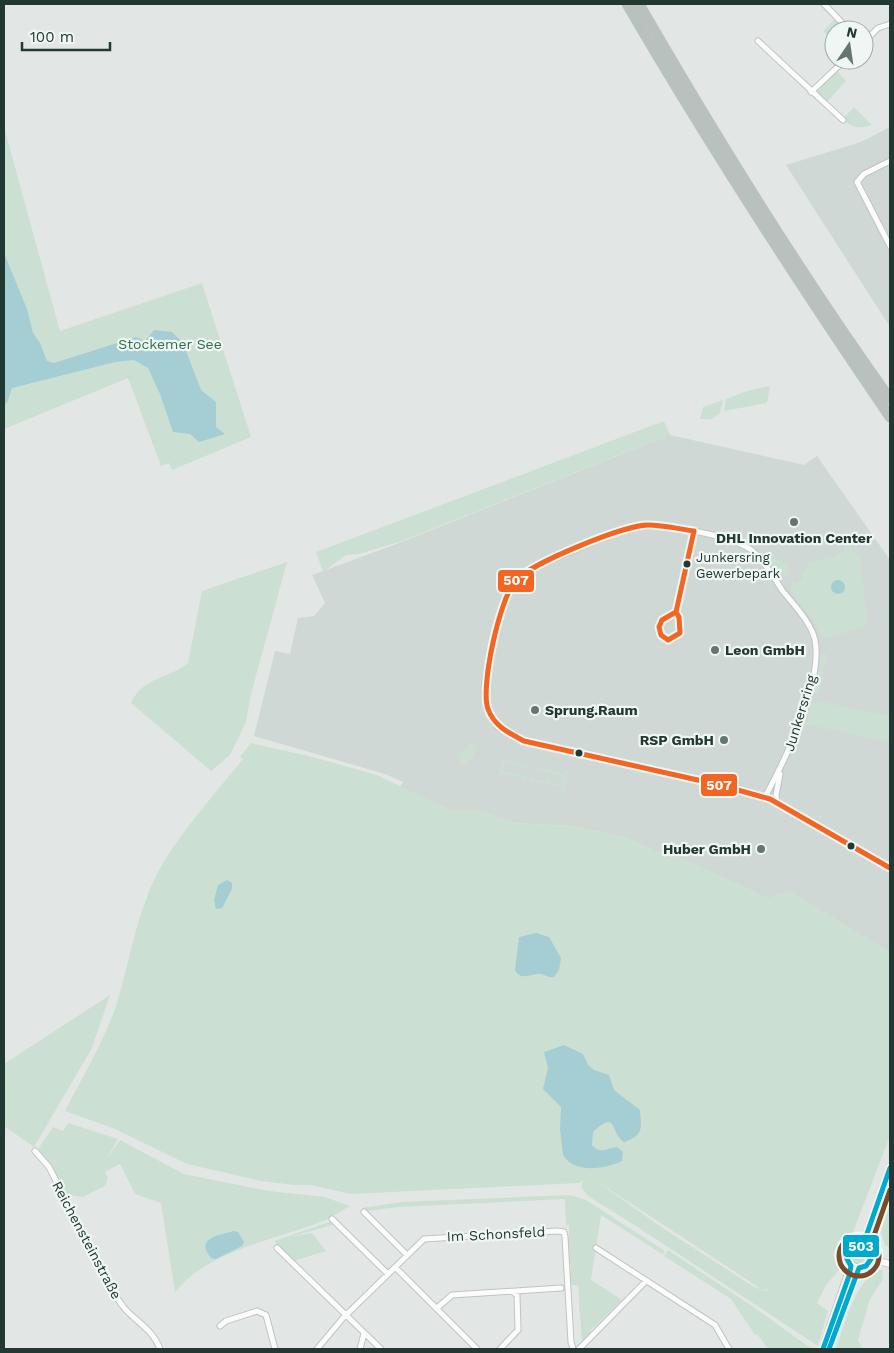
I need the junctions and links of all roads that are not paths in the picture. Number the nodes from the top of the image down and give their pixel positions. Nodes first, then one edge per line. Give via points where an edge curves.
1 (627, 4) edge
2 (639, 4) edge
3 (824, 4) edge
4 (840, 20) edge
5 (890, 24) edge
6 (874, 32) edge
7 (758, 41) dead end
8 (834, 70) edge
9 (811, 92) junction
10 (843, 120) dead end
11 (890, 161) edge
12 (890, 246) edge
13 (890, 399) edge
14 (890, 417) edge
15 (694, 531) junction
16 (676, 612) junction
17 (781, 769) junction
18 (765, 797) junction
19 (777, 803) junction
20 (890, 868) edge
21 (35, 1151) dead end
22 (890, 1168) edge
23 (364, 1212) dead end
24 (332, 1219) dead end
25 (863, 1245) junction
26 (276, 1248) dead end
27 (596, 1248) dead end
28 (407, 1255) junction
29 (871, 1259) junction
30 (890, 1264) edge
31 (395, 1267) junction
32 (855, 1267) junction
33 (388, 1274) junction
34 (646, 1281) junction
35 (561, 1288) dead end
36 (513, 1292) junction
37 (436, 1308) junction
38 (346, 1315) junction
39 (220, 1326) dead end
40 (364, 1332) junction
41 (160, 1349) edge
42 (275, 1349) edge
43 (317, 1349) edge
44 (360, 1349) edge
45 (381, 1349) edge
46 (477, 1349) edge
47 (500, 1349) edge
48 (573, 1349) edge
49 (579, 1349) edge
50 (729, 1349) edge
51 (822, 1349) edge
52 (829, 1349) edge

1 - 14 highway via 711,144
2 - 13 highway via 806,276
3 - 4 street
5 - 6 street
7 - 9 street
8 - 9 street
9 - 10 street
11 - 12 street via 864,174 857,182
15 - 16 street
15 - 17 street, Junkersring via 733,541 756,554 812,633 815,656 811,680 797,730
15 - 18 street, Junkersring via 648,525 633,527 531,569 516,581 504,606 487,672 485,702 497,726 524,741
16 - 16 street via 663,618 659,626 658,631 668,640 680,633
17 - 18 street, Junkersring
17 - 19 street, Junkersring
18 - 19 street, Junkersring
19 - 20 street, Junkersring
21 - 41 street, Reichensteinstraße via 48,1166 113,1292 124,1308 147,1327
22 - 25 main road
23 - 28 street
24 - 33 street
25 - 29 main road via 870,1250
25 - 32 main road via 854,1245 847,1252 847,1260
26 - 38 street
27 - 34 street
28 - 31 street, Im Schonsfeld
28 - 48 street, Im Schonsfeld via 426,1238 564,1232
29 - 30 street
29 - 32 main road via 866,1266
31 - 33 street, Im Schonsfeld
31 - 37 street
32 - 51 main road
32 - 52 main road
33 - 38 street, Im Schonsfeld
34 - 49 street
34 - 50 street via 715,1325
35 - 36 street
36 - 37 street via 450,1296
36 - 47 street via 516,1295 518,1330
37 - 46 street
38 - 40 street
38 - 43 street, Im Schonsfeld
39 - 42 street via 263,1312
40 - 44 street
40 - 45 street

